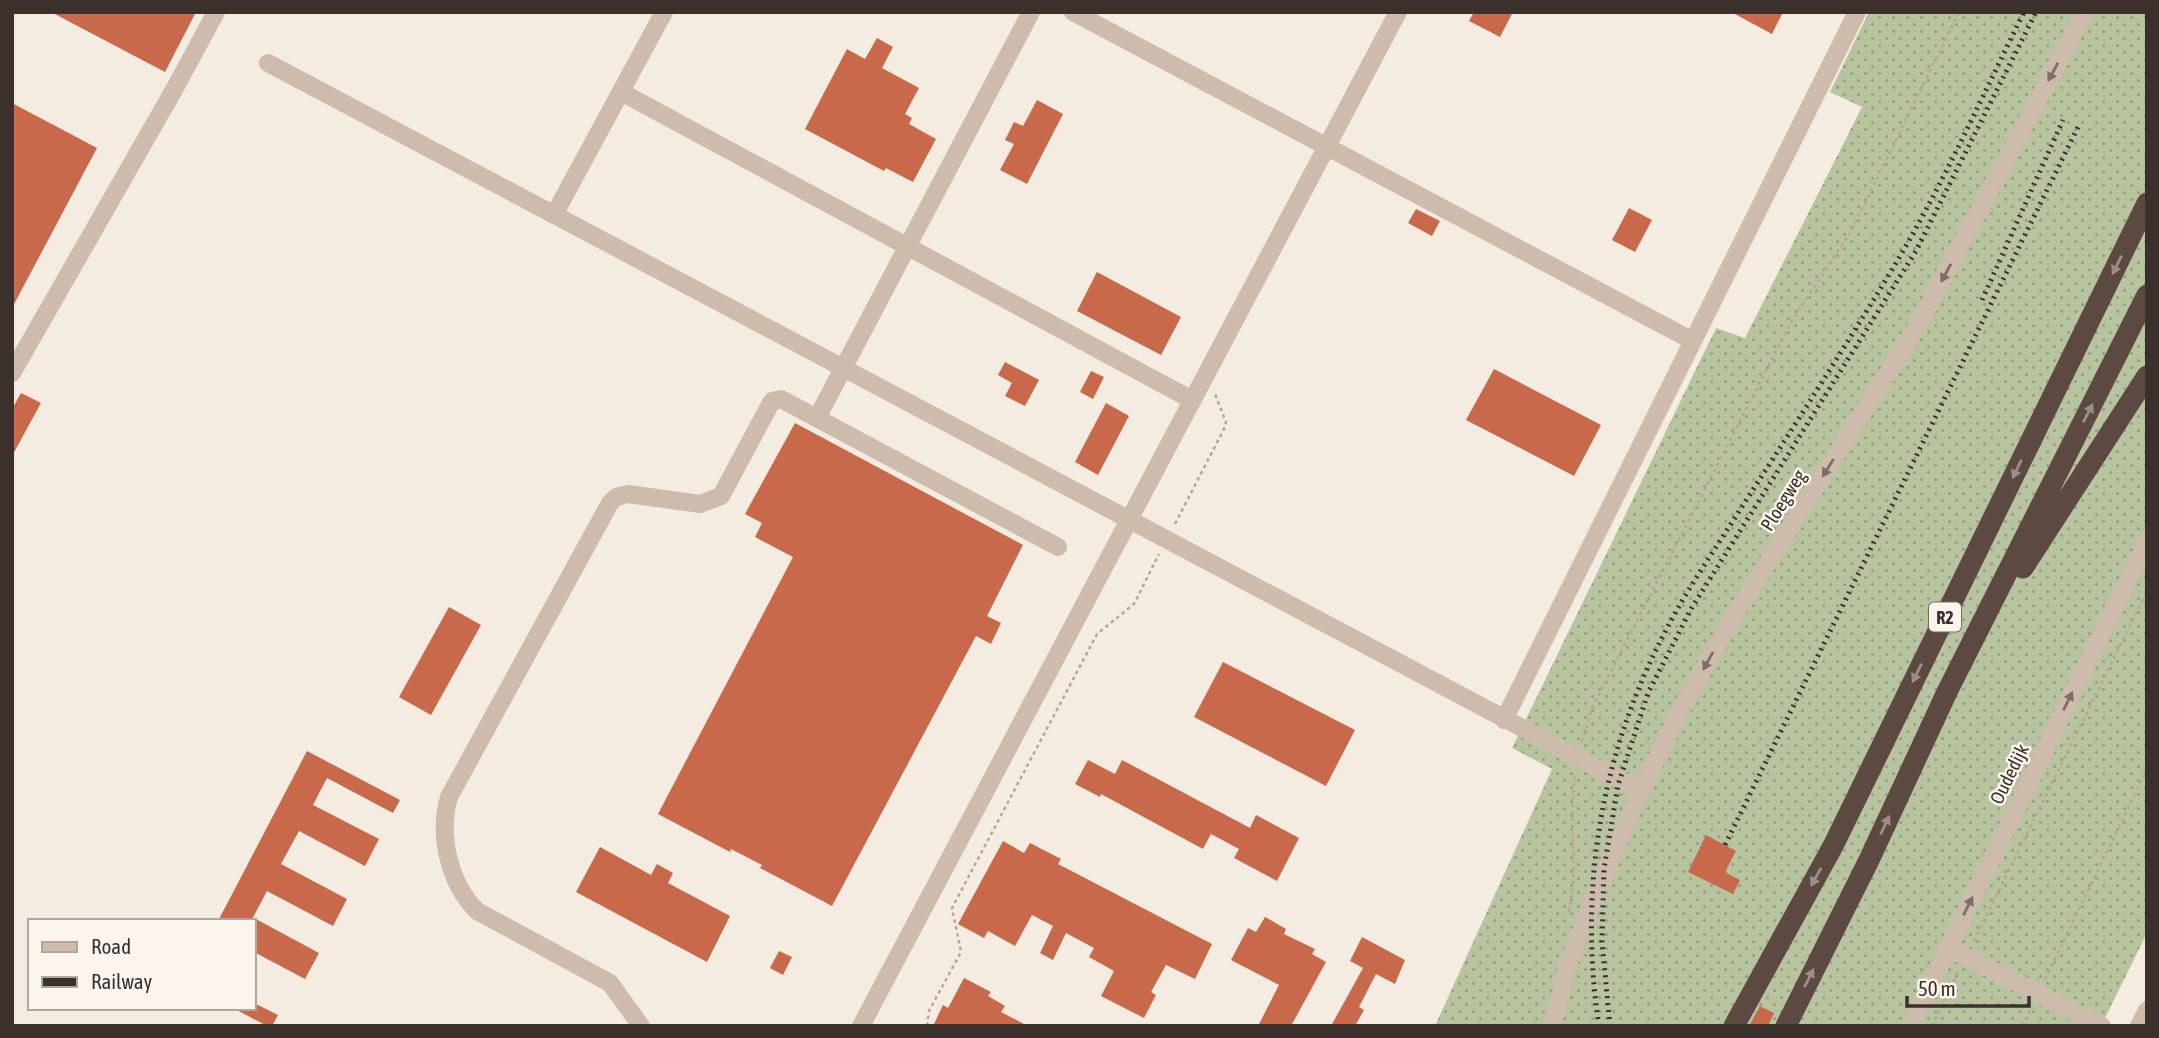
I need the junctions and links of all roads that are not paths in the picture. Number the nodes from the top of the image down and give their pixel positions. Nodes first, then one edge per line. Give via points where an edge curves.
1 (216, 12) edge
2 (664, 12) edge
3 (1031, 12) edge
4 (1073, 12) edge
5 (1398, 12) edge
6 (1857, 12) edge
7 (2085, 12) edge
8 (268, 63) dead end
9 (621, 92) junction
10 (1327, 146) junction
11 (2147, 203) edge
12 (554, 215) junction
13 (907, 247) junction
14 (2147, 295) edge
15 (1693, 341) junction
16 (843, 368) junction
17 (12, 373) edge
18 (2147, 376) edge
19 (1192, 400) junction
20 (817, 418) junction
21 (1129, 520) junction
22 (2147, 542) edge
23 (1058, 547) dead end
24 (1947, 692) junction
25 (1504, 720) junction
26 (1640, 791) junction
27 (1947, 947) junction
28 (2147, 1010) edge
29 (640, 1026) edge
30 (861, 1026) edge
31 (1552, 1026) edge
32 (1734, 1026) edge
33 (1786, 1026) edge
34 (1910, 1026) edge
35 (2102, 1026) edge
36 (2139, 1026) edge

1 - 17 street
2 - 9 street
3 - 13 street
4 - 10 street
5 - 10 street
6 - 15 street
7 -> 26 street, Ploegweg via 1917,327 1729,624
8 - 12 street
9 - 12 street
9 - 13 street
10 - 15 street
10 - 19 street
11 -> 32 highway, R2 via 1833,846
12 - 16 street
13 - 16 street
13 - 19 street
24 -> 14 highway, R2
15 - 25 street
16 - 20 street
16 - 21 street
18 - 24 highway
19 - 21 street
20 - 23 street
20 - 29 street via 780,399 772,401 721,496 709,502 628,494 610,503 449,797 444,814 449,857 467,900 477,911 610,983
21 - 25 street
21 - 30 street
27 -> 22 street, Oudedijk
33 -> 24 highway, R2
25 - 26 street
26 - 31 street, Ploegweg via 1569,961
27 - 34 street, Oudedijk
27 - 35 street
28 - 36 street

